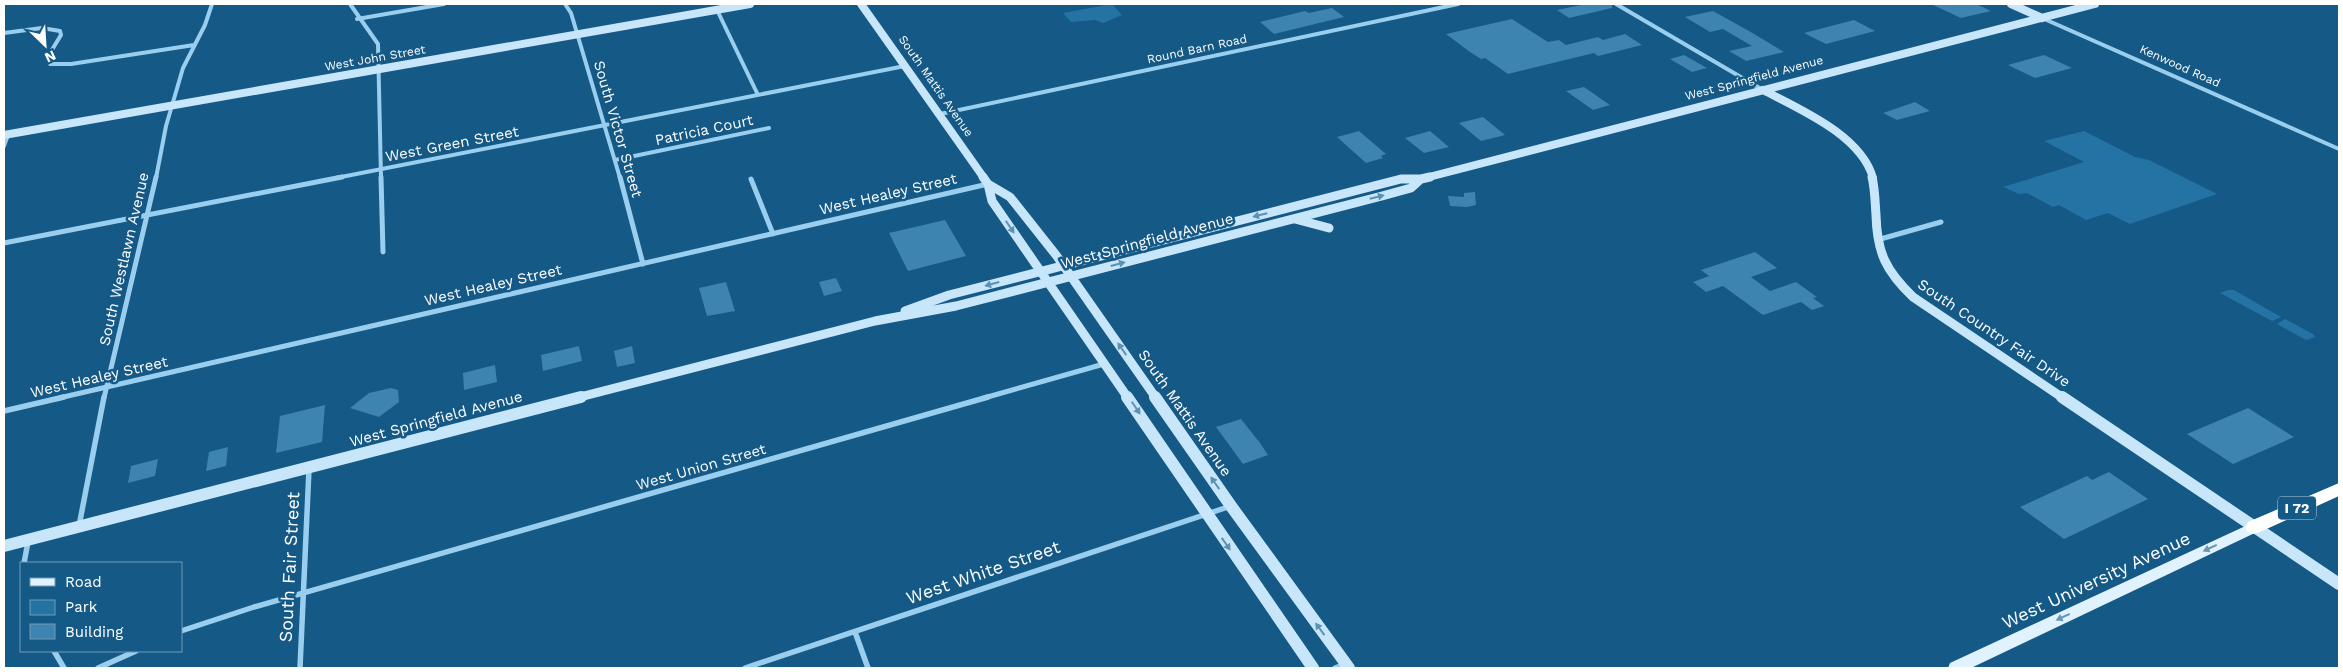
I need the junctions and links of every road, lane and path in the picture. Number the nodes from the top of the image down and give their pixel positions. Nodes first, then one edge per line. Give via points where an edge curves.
1 (212, 4) edge
2 (350, 4) edge
3 (444, 4) edge
4 (565, 4) edge
5 (750, 4) edge
6 (861, 4) edge
7 (1435, 4) edge
8 (1458, 4) edge
9 (1616, 4) edge
10 (2011, 4) edge
11 (2095, 4) edge
12 (1440, 8) junction
13 (717, 10) junction
14 (2042, 18) junction
15 (357, 19) junction
16 (4, 33) edge
17 (578, 34) junction
18 (194, 44) junction
19 (905, 66) junction
20 (379, 69) junction
21 (1763, 90) junction
22 (758, 94) junction
23 (173, 105) junction
24 (940, 114) junction
25 (606, 124) junction
26 (769, 128) dead end
27 (6, 135) edge
28 (4, 146) edge
29 (2339, 149) edge
30 (615, 160) junction
31 (380, 169) junction
32 (751, 179) dead end
33 (1421, 179) junction
34 (988, 184) junction
35 (147, 215) junction
36 (1294, 218) junction
37 (1941, 222) dead end
38 (1329, 228) dead end
39 (773, 234) junction
40 (1877, 240) junction
41 (4, 243) edge
42 (383, 252) dead end
43 (643, 264) junction
44 (1063, 265) junction
45 (1040, 271) junction
46 (1071, 276) junction
47 (1047, 282) junction
48 (876, 321) junction
49 (1104, 364) junction
50 (107, 388) junction
51 (4, 412) edge
52 (309, 468) junction
53 (2339, 489) edge
54 (1231, 506) junction
55 (1206, 515) junction
56 (79, 527) junction
57 (2254, 527) junction
58 (29, 540) junction
59 (4, 546) edge
60 (24, 562) edge
61 (2339, 584) edge
62 (303, 593) junction
63 (182, 631) edge
64 (855, 632) junction
65 (55, 652) edge
66 (134, 652) edge
67 (1343, 667) edge
68 (64, 668) edge
69 (98, 668) edge
70 (300, 668) edge
71 (745, 668) edge
72 (868, 668) edge
73 (1312, 668) edge
74 (1956, 668) edge

1 - 18 street, South Westlawn Avenue
2 - 15 street
3 - 15 street
4 - 17 street, South Victor Street
5 - 13 main road, West John Street
6 - 19 main road, South Mattis Avenue
7 - 12 street
8 - 12 street, Round Barn Road
9 - 21 street, South Country Fair Drive
10 - 14 main road, Kenwood Road
11 - 14 main road, West Springfield Avenue
12 - 24 street, Round Barn Road
13 - 17 main road, West John Street
13 - 22 street
14 - 21 main road, West Springfield Avenue
14 - 29 street, Kenwood Road
15 - 20 street via 377,38
16 - 18 street via 42,28 60,31 47,58 50,64 55,65
17 - 20 main road, West John Street
17 - 25 street, South Victor Street
18 - 23 street, South Westlawn Avenue via 183,68
19 - 22 street, West Green Street
19 - 24 main road, South Mattis Avenue
20 - 23 main road, West John Street
20 - 31 street
21 - 33 main road, West Springfield Avenue
21 - 40 main road, South Country Fair Drive via 1841,136 1865,160 1874,184
22 - 25 street, West Green Street
23 - 27 main road, West John Street
23 - 35 street, South Westlawn Avenue
24 - 34 main road, South Mattis Avenue
25 - 30 street, South Victor Street
25 - 31 street, West Green Street
26 - 30 street, Patricia Court
27 - 28 street
30 - 43 street, South Victor Street
31 - 35 street, West Green Street
31 - 42 street
32 - 39 street
36 -> 33 main road, West Springfield Avenue via 1411,188
33 -> 44 main road, West Springfield Avenue via 1401,179
34 - 39 street, West Healey Street
34 - 44 main road, South Mattis Avenue via 1010,197
34 -> 45 main road, South Mattis Avenue via 992,201
35 - 41 street, West Green Street
35 - 50 street, South Westlawn Avenue
36 - 38 main road
46 -> 36 main road, West Springfield Avenue
37 - 40 street
39 - 43 street, West Healey Street
40 - 57 main road, South Country Fair Drive via 1885,266 1913,297
43 - 50 street, West Healey Street
44 - 45 main road, West Springfield Avenue
44 - 46 main road, South Mattis Avenue
45 - 47 main road, South Mattis Avenue
45 -> 48 main road, West Springfield Avenue via 949,295
46 - 47 main road, West Springfield Avenue
54 -> 46 main road, South Mattis Avenue
47 - 48 main road, West Springfield Avenue via 956,306
47 - 49 main road, South Mattis Avenue
48 - 52 main road, West Springfield Avenue
49 -> 55 main road, South Mattis Avenue
49 - 62 street, West Union Street
50 - 51 street, West Healey Street
50 - 56 street, South Westlawn Avenue
52 - 56 main road, West Springfield Avenue
52 - 62 street, South Fair Street
53 - 57 highway, I 72
54 - 55 street, West White Street
67 -> 54 main road, South Mattis Avenue
55 - 64 street, West White Street
55 -> 73 main road, South Mattis Avenue
56 - 58 main road, West Springfield Avenue
57 - 61 main road, South Country Fair Drive
57 -> 74 main road, West University Avenue
58 - 59 main road, West Springfield Avenue
58 - 60 street
62 - 63 street, West Union Street
62 - 70 street, South Fair Street
64 - 71 street, West White Street
64 - 72 street
65 - 68 street
66 - 69 street

